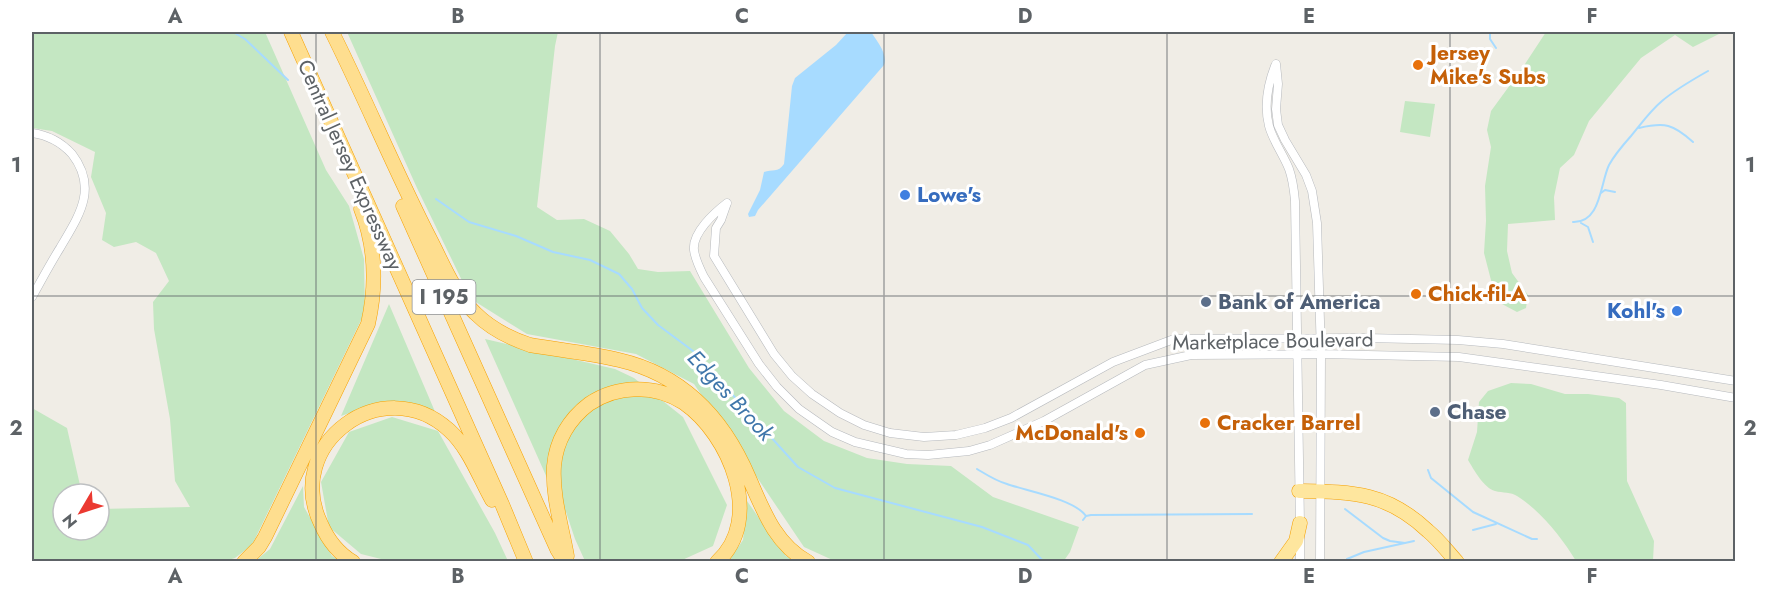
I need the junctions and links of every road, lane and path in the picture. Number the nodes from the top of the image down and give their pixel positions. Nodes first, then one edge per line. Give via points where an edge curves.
1 (291, 32) edge
2 (325, 32) edge
3 (332, 32) edge
4 (302, 56) junction
5 (32, 133) edge
6 (32, 297) edge
7 (1296, 339) junction
8 (1320, 339) junction
9 (1297, 354) junction
10 (1321, 354) junction
11 (1736, 381) edge
12 (1736, 398) edge
13 (1299, 491) junction
14 (1320, 491) junction
15 (1300, 523) junction
16 (244, 561) edge
17 (353, 561) edge
18 (525, 561) edge
19 (566, 561) edge
20 (717, 561) edge
21 (808, 561) edge
22 (1281, 561) edge
23 (1300, 561) edge
24 (1320, 561) edge
25 (1457, 561) edge

1 - 4 highway, Central Jersey Expressway / I 195
2 - 19 highway, Central Jersey Expressway / I 195 via 557,549
3 - 21 highway via 402,185 455,288 475,313 515,340 639,366 689,394 728,436 776,534
4 - 16 highway via 368,228 375,286 368,324 265,537
4 - 18 highway, Central Jersey Expressway / I 195
5 - 6 street via 51,138 68,150 80,168 85,189 81,212
7 - 8 street, Marketplace Boulevard
7 - 8 street via 1293,185 1269,127 1267,112 1269,83 1276,64 1278,125 1306,175 1316,207
7 - 9 street
7 - 9 street, Marketplace Boulevard via 1174,339 1113,362 1011,418 985,428 924,437 890,433 864,425 812,394 774,354 714,256 716,228 727,203 713,213 693,248 704,277 759,364 792,402 832,432 855,442 906,454 969,451 990,445 1044,421 1144,365 1191,355
8 - 10 street
8 - 11 street, Marketplace Boulevard via 1503,344
9 - 10 street, Marketplace Boulevard
9 - 13 street
10 - 12 street, Marketplace Boulevard via 1459,357
10 - 14 street
13 - 14 highway
13 - 15 street
14 - 24 street
14 - 25 highway via 1360,494 1393,505 1428,531
15 - 22 highway via 1296,541
15 - 23 street
17 - 18 highway via 337,549 318,519 312,494 315,469 326,444 344,425 365,413 390,408 426,414 457,438
19 - 20 highway via 554,478 559,442 575,417 592,402 610,393 635,389 660,392 684,404 696,413 725,453 737,484 741,516 734,540

